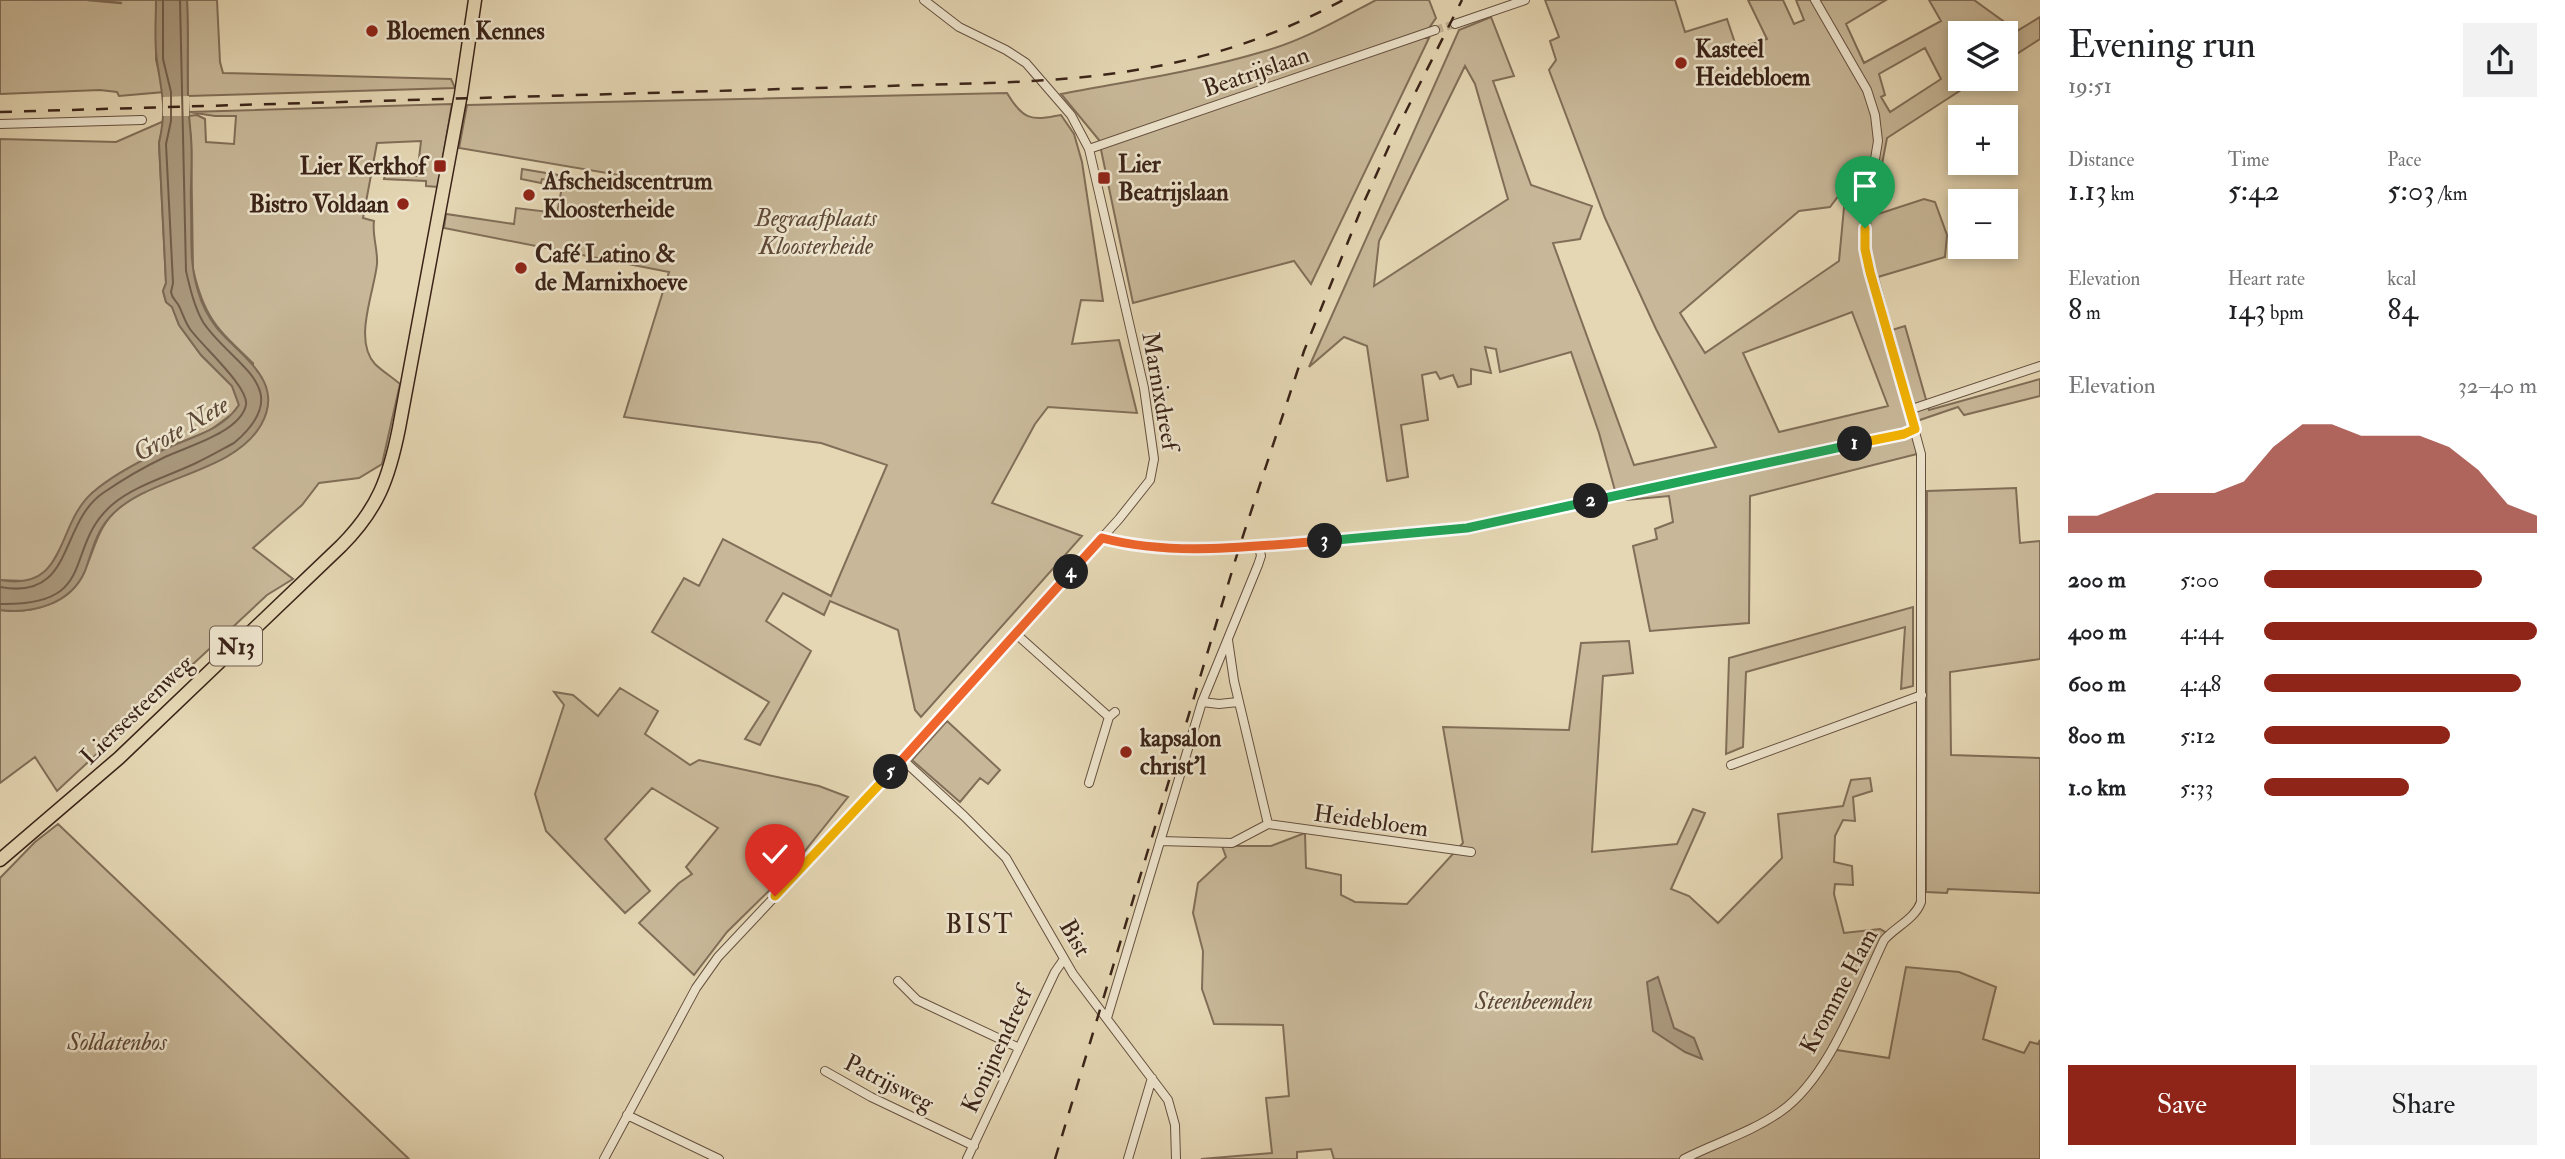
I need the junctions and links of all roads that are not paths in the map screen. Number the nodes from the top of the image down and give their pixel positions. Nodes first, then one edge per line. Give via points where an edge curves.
1 (475, 0) edge
2 (924, 0) edge
3 (1525, 0) edge
4 (1815, 0) edge
5 (1455, 24) tunnel mouth
6 (1435, 30) tunnel mouth
7 (142, 120) dead end
8 (0, 124) edge
9 (1089, 149) junction
10 (2040, 366) edge
11 (1909, 410) junction
12 (1915, 429) junction
13 (1102, 538) junction
14 (1259, 546) junction
15 (1015, 633) junction
16 (1228, 639) junction
17 (1922, 695) junction
18 (1202, 702) junction
19 (1238, 702) junction
20 (902, 759) junction
21 (1731, 765) dead end
22 (1089, 783) dead end
23 (1268, 824) junction
24 (1160, 841) junction
25 (1471, 852) dead end
26 (0, 860) edge
27 (1063, 959) junction
28 (898, 981) dead end
29 (1107, 1018) junction
30 (1019, 1048) junction
31 (825, 1071) dead end
32 (1152, 1078) junction
33 (626, 1115) junction
34 (974, 1146) junction
35 (604, 1159) edge
36 (719, 1159) edge
37 (968, 1159) edge
38 (1128, 1159) edge
39 (1176, 1159) edge
40 (1684, 1159) edge

1 - 26 main road, Liersesteenweg / N13 via 402,410 388,477 374,507 353,534 119,758
2 - 9 street, Marnixdreef via 958,27 1026,64 1071,115
3 - 5 street
4 - 11 street, Kromme Ham via 1867,90 1875,115 1878,141 1865,249
6 - 9 street, Beatrijslaan
7 - 8 street
9 - 13 street, Marnixdreef via 1144,388 1154,459 1145,488
10 - 11 street
11 - 12 street, Kromme Ham
12 - 14 street via 1467,528
12 - 17 street, Kromme Ham via 1921,454
13 - 14 street via 1193,549
13 - 15 street, Marnixdreef
14 - 16 street via 1261,556
15 - 20 street, Marnixdreef
15 - 22 street via 1112,715
16 - 18 street
16 - 19 street
17 - 21 street
17 - 40 street, Kromme Ham via 1919,910 1884,940 1831,1051 1796,1098 1746,1132
18 - 19 street
18 - 24 street
19 - 23 street
20 - 27 street, Bist via 1000,850
20 - 33 street, Marnixdreef via 718,957
23 - 24 street via 1232,844
23 - 25 street, Heidebloem
24 - 29 street
27 - 29 street, Bist
27 - 30 street, Konijnendreef
28 - 30 street via 917,1000
29 - 32 street, Bist
30 - 34 street, Konijnendreef
31 - 34 street, Patrijsweg
32 - 38 street
32 - 39 street, Bist via 1172,1111
33 - 35 street, Marnixdreef
33 - 36 street
34 - 37 street, Konijnendreef

